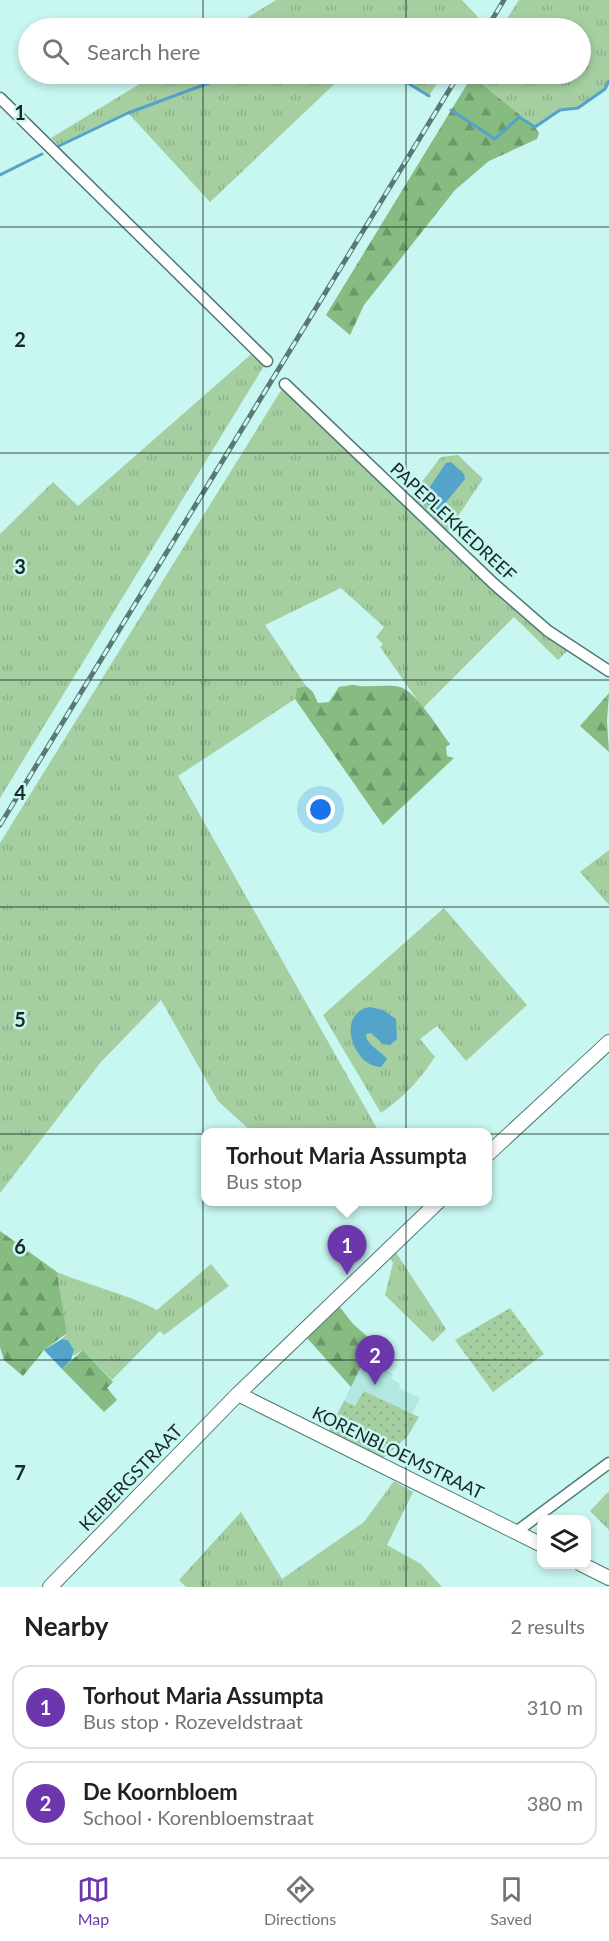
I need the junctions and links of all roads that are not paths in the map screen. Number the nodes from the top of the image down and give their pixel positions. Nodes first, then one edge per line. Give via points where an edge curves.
1 (0, 98) edge
2 (267, 361) dead end
3 (285, 384) dead end
4 (609, 671) edge
5 (606, 1049) edge
6 (492, 1150) edge
7 (434, 1206) edge
8 (238, 1394) junction
9 (609, 1463) edge
10 (516, 1532) junction
11 (537, 1542) edge
12 (591, 1569) edge
13 (609, 1578) edge
14 (50, 1587) edge

1 - 2 street
3 - 4 street, PAPEPLEKKEDREEF via 494,584 548,631
5 - 6 street
7 - 8 street, KEIBERGSTRAAT
8 - 10 street, KORENBLOEMSTRAAT
8 - 14 street, KEIBERGSTRAAT
9 - 10 street
10 - 11 street, KORENBLOEMSTRAAT
12 - 13 street

